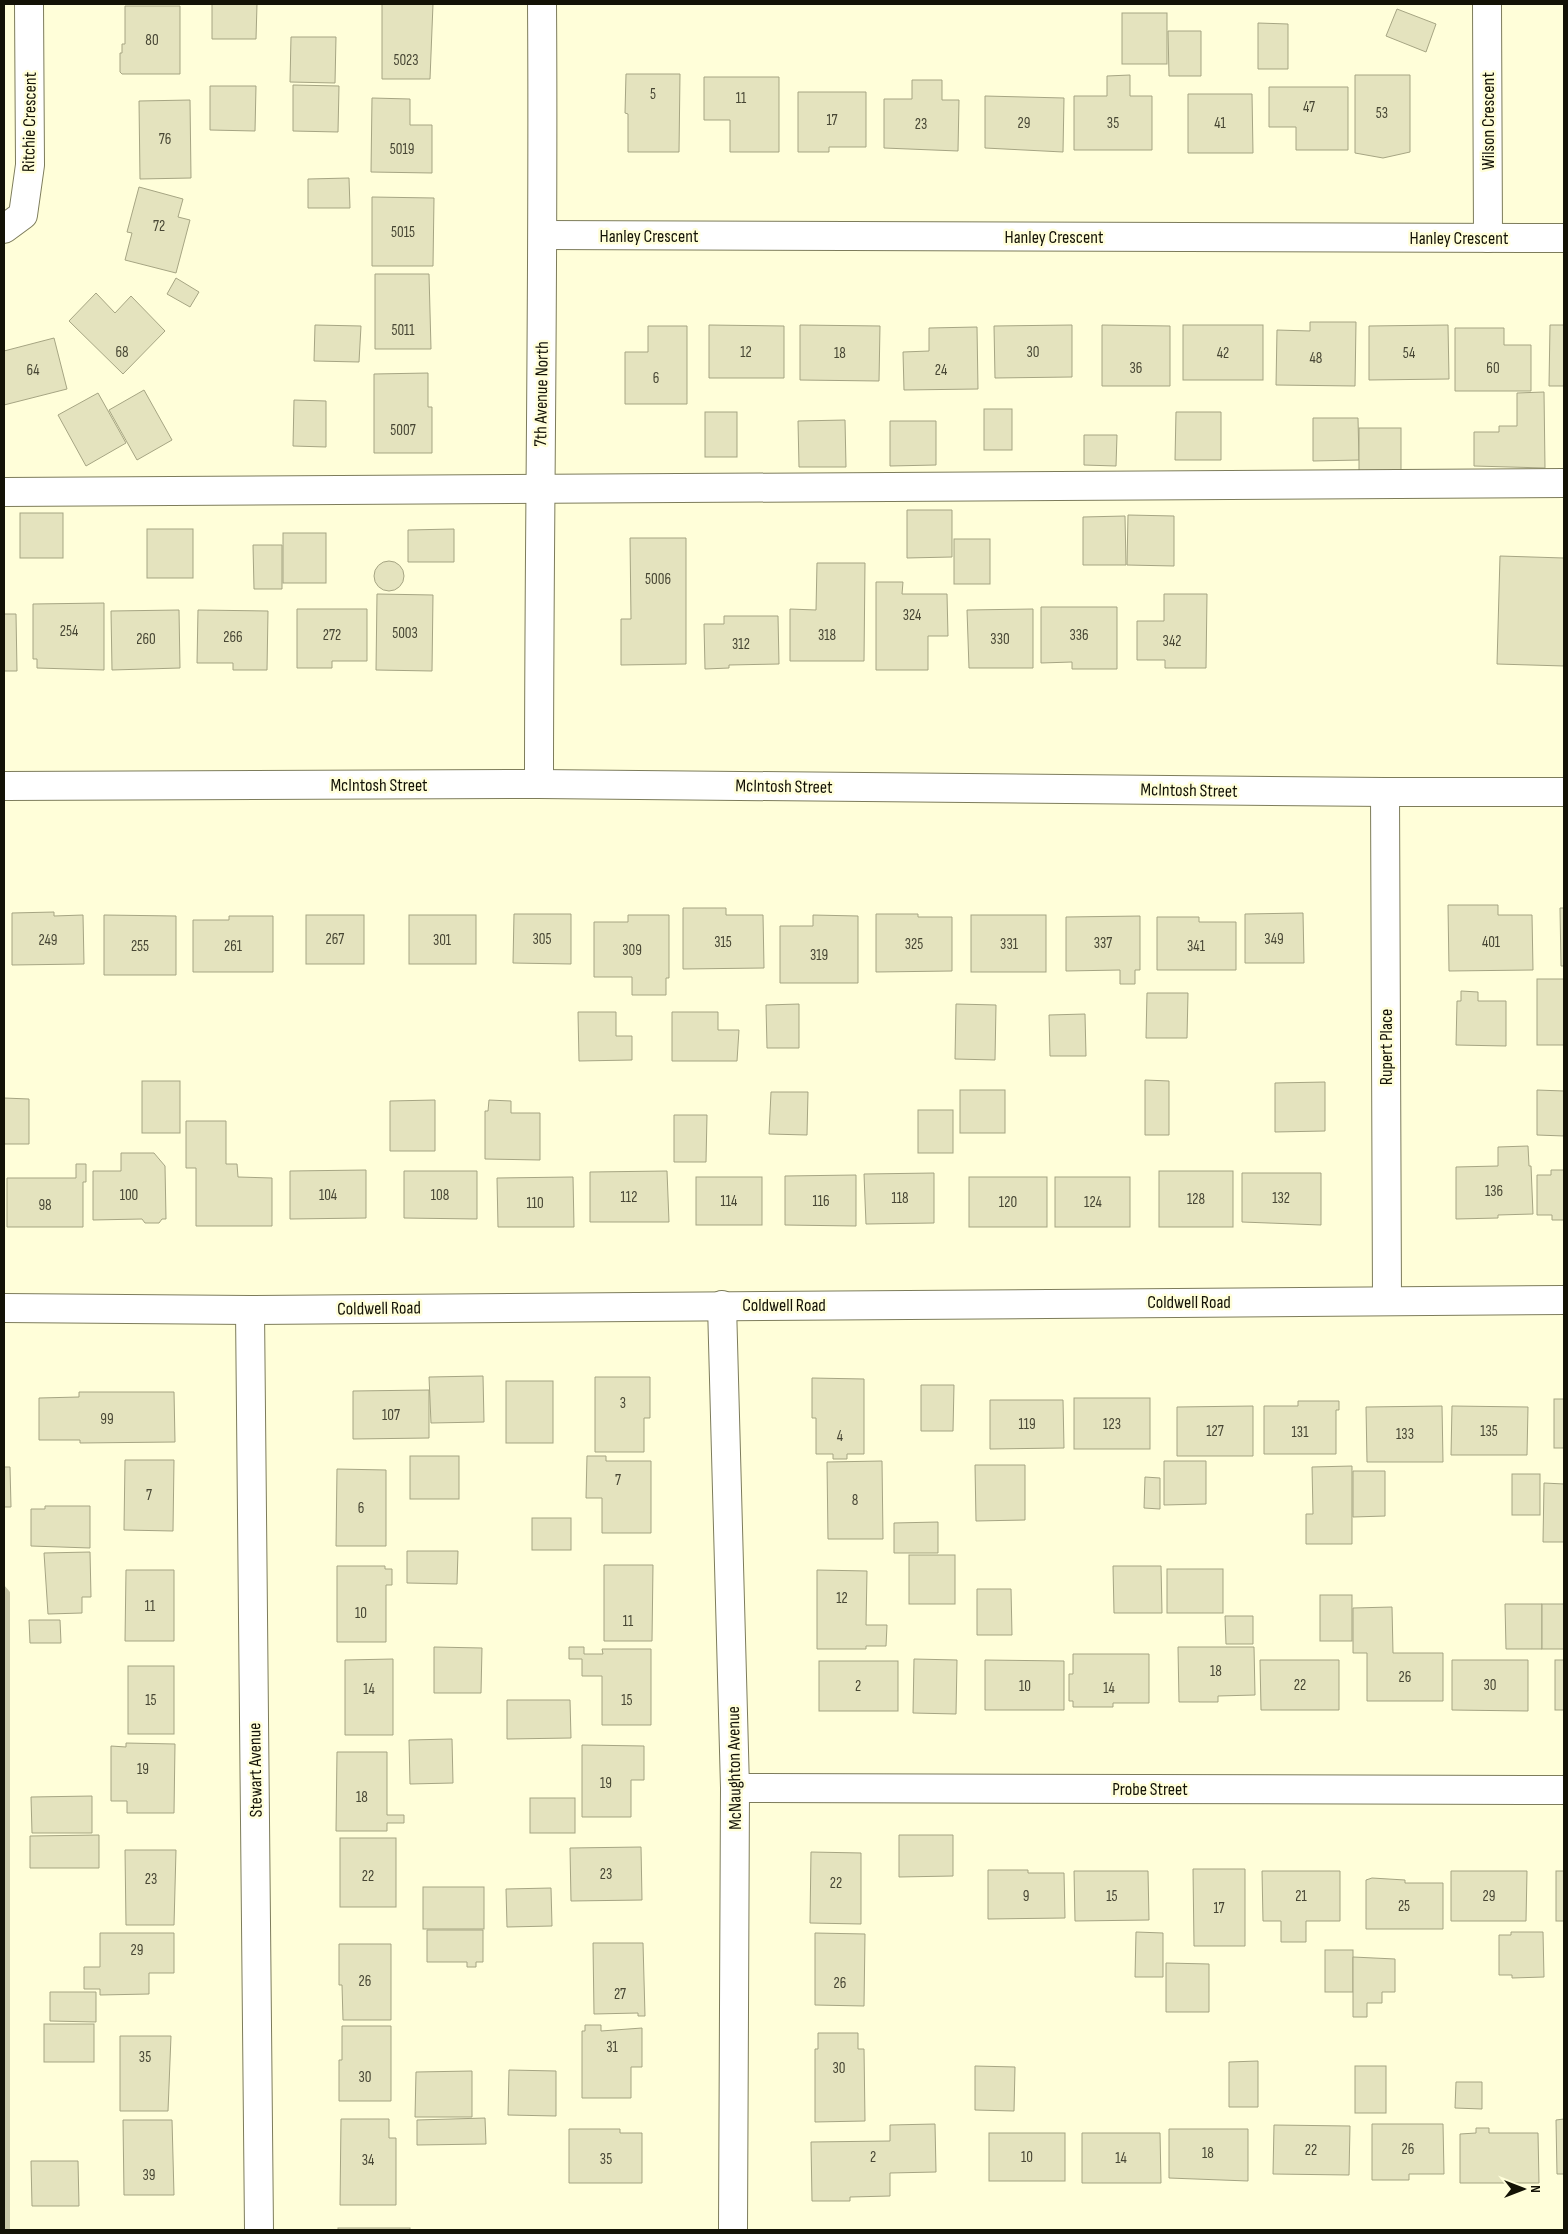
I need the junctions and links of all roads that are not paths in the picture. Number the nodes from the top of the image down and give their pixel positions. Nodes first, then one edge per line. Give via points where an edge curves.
1 (29, 4) edge
2 (542, 4) edge
3 (1488, 4) edge
4 (4, 229) edge
5 (544, 236) junction
6 (1488, 238) junction
7 (1564, 238) edge
8 (1564, 483) edge
9 (539, 488) junction
10 (4, 492) edge
11 (539, 784) junction
12 (4, 786) edge
13 (1385, 792) junction
14 (1564, 792) edge
15 (1564, 1300) edge
16 (1386, 1301) junction
17 (722, 1305) junction
18 (4, 1308) edge
19 (250, 1310) junction
20 (735, 1788) junction
21 (1564, 1790) edge
22 (259, 2230) edge
23 (733, 2230) edge

1 - 4 street, Ritchie Crescent via 30,165 23,216
2 - 5 street, 7th Avenue North
3 - 6 street, Wilson Crescent
5 - 6 street, Hanley Crescent
5 - 9 street, 7th Avenue North
6 - 7 street, Hanley Crescent
8 - 9 street
9 - 10 street
9 - 11 street, 7th Avenue North
11 - 12 street, McIntosh Street
11 - 13 street, McIntosh Street
13 - 14 street, McIntosh Street
13 - 16 street, Rupert Place
15 - 16 street, Coldwell Road
16 - 17 street, Coldwell Road
17 - 19 street, Coldwell Road
17 - 20 street, McNaughton Avenue
18 - 19 street, Coldwell Road
19 - 22 street, Stewart Avenue
20 - 21 street, Probe Street
20 - 23 street, McNaughton Avenue

